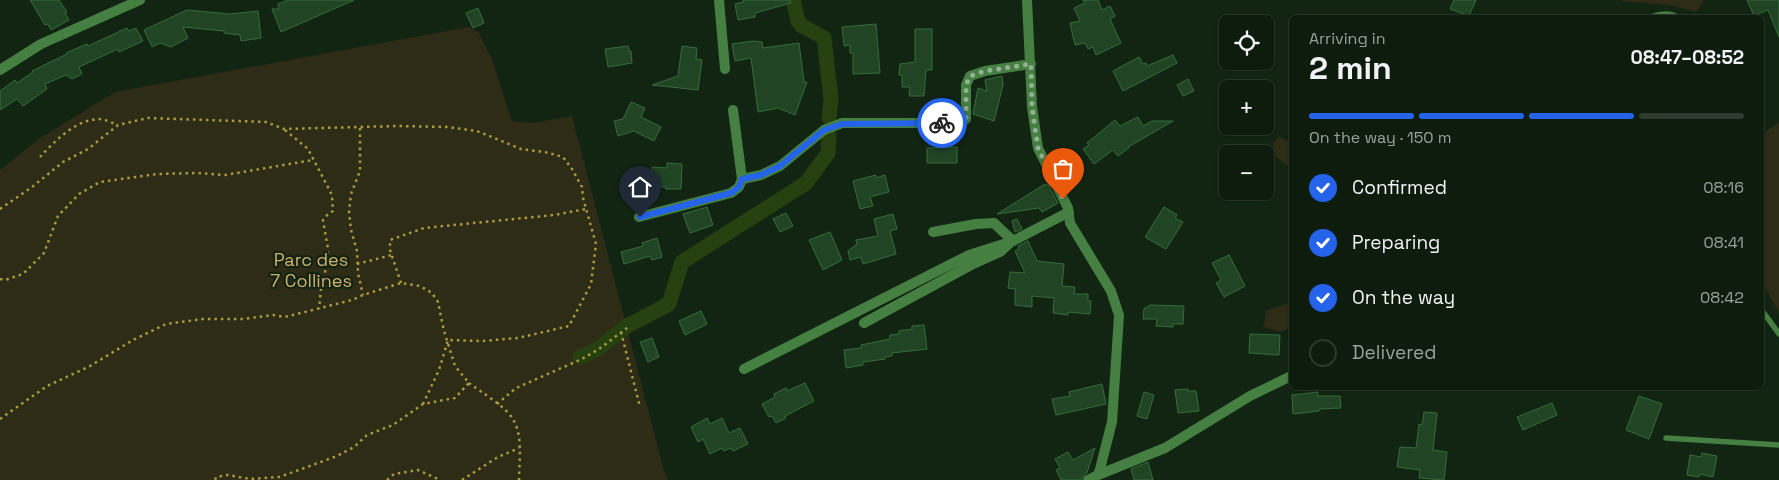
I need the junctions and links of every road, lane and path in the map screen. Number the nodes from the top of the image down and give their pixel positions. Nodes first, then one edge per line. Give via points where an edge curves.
1 (137, 0) edge
2 (719, 0) edge
3 (1027, 0) edge
4 (1656, 15) edge
5 (1675, 15) edge
6 (1031, 64) junction
7 (725, 69) dead end
8 (0, 70) edge
9 (733, 110) dead end
10 (118, 125) junction
11 (360, 128) junction
12 (284, 130) junction
13 (40, 157) dead end
14 (313, 160) junction
15 (742, 179) junction
16 (0, 209) edge
17 (586, 209) junction
18 (1069, 212) junction
19 (640, 217) dead end
20 (933, 232) dead end
21 (1013, 240) junction
22 (392, 255) junction
23 (357, 264) junction
24 (0, 279) edge
25 (401, 284) junction
26 (363, 295) junction
27 (319, 310) junction
28 (1764, 313) edge
29 (864, 323) dead end
30 (627, 328) dead end
31 (620, 332) junction
32 (1779, 334) edge
33 (448, 340) junction
34 (744, 369) dead end
35 (1289, 377) edge
36 (469, 383) junction
37 (423, 404) junction
38 (497, 404) junction
39 (640, 407) dead end
40 (0, 419) edge
41 (1666, 438) dead end
42 (1779, 445) edge
43 (519, 448) junction
44 (286, 474) junction
45 (1098, 475) junction
46 (215, 480) edge
47 (281, 480) edge
48 (387, 480) edge
49 (440, 480) edge
50 (462, 480) edge
51 (519, 480) edge
52 (1088, 480) edge

1 - 8 street via 41,44
2 - 7 street
3 - 6 street
4 - 5 lane
6 - 15 street via 970,76 966,85 966,119 961,123 842,124 824,130 780,166
6 - 18 street via 1032,107 1038,148
9 - 15 street
10 - 12 path via 148,118 216,119 266,122
10 - 13 path via 100,119 81,124 58,137
10 - 16 path
11 - 12 path
11 - 17 path via 447,127 477,131 521,148 563,157 582,187
11 - 23 path via 360,171 351,194 349,212
12 - 14 path via 308,150
14 - 24 path via 225,176 157,174 100,182 79,194 58,216 44,253 23,274
14 - 27 path via 332,194 333,203 333,211 322,220 328,264
15 - 19 street via 739,187 731,193
17 - 22 path via 424,228 390,240
17 - 33 path via 596,244 591,284 569,326 518,338
18 - 21 street
18 - 45 street via 1070,223 1111,291 1119,315 1112,422
20 - 21 street via 994,223
21 - 29 street via 1000,252
21 - 34 street via 969,255
22 - 23 path
22 - 25 path
23 - 26 path
25 - 26 path
25 - 33 path via 420,286 432,293 438,302
26 - 27 path
27 - 40 path via 286,317 203,318 166,324 47,386
28 - 32 lane
30 - 31 path
31 - 38 path via 582,359 516,388
31 - 39 path
33 - 36 path via 455,366
33 - 37 path via 439,370
35 - 45 street via 1250,396 1165,448
36 - 37 path via 454,398
36 - 38 path
37 - 44 path via 337,456
38 - 43 path via 514,420
41 - 42 lane
43 - 50 path
43 - 51 path
44 - 46 path via 250,480 228,475
44 - 47 path
45 - 52 street
48 - 49 path via 394,474 418,470

